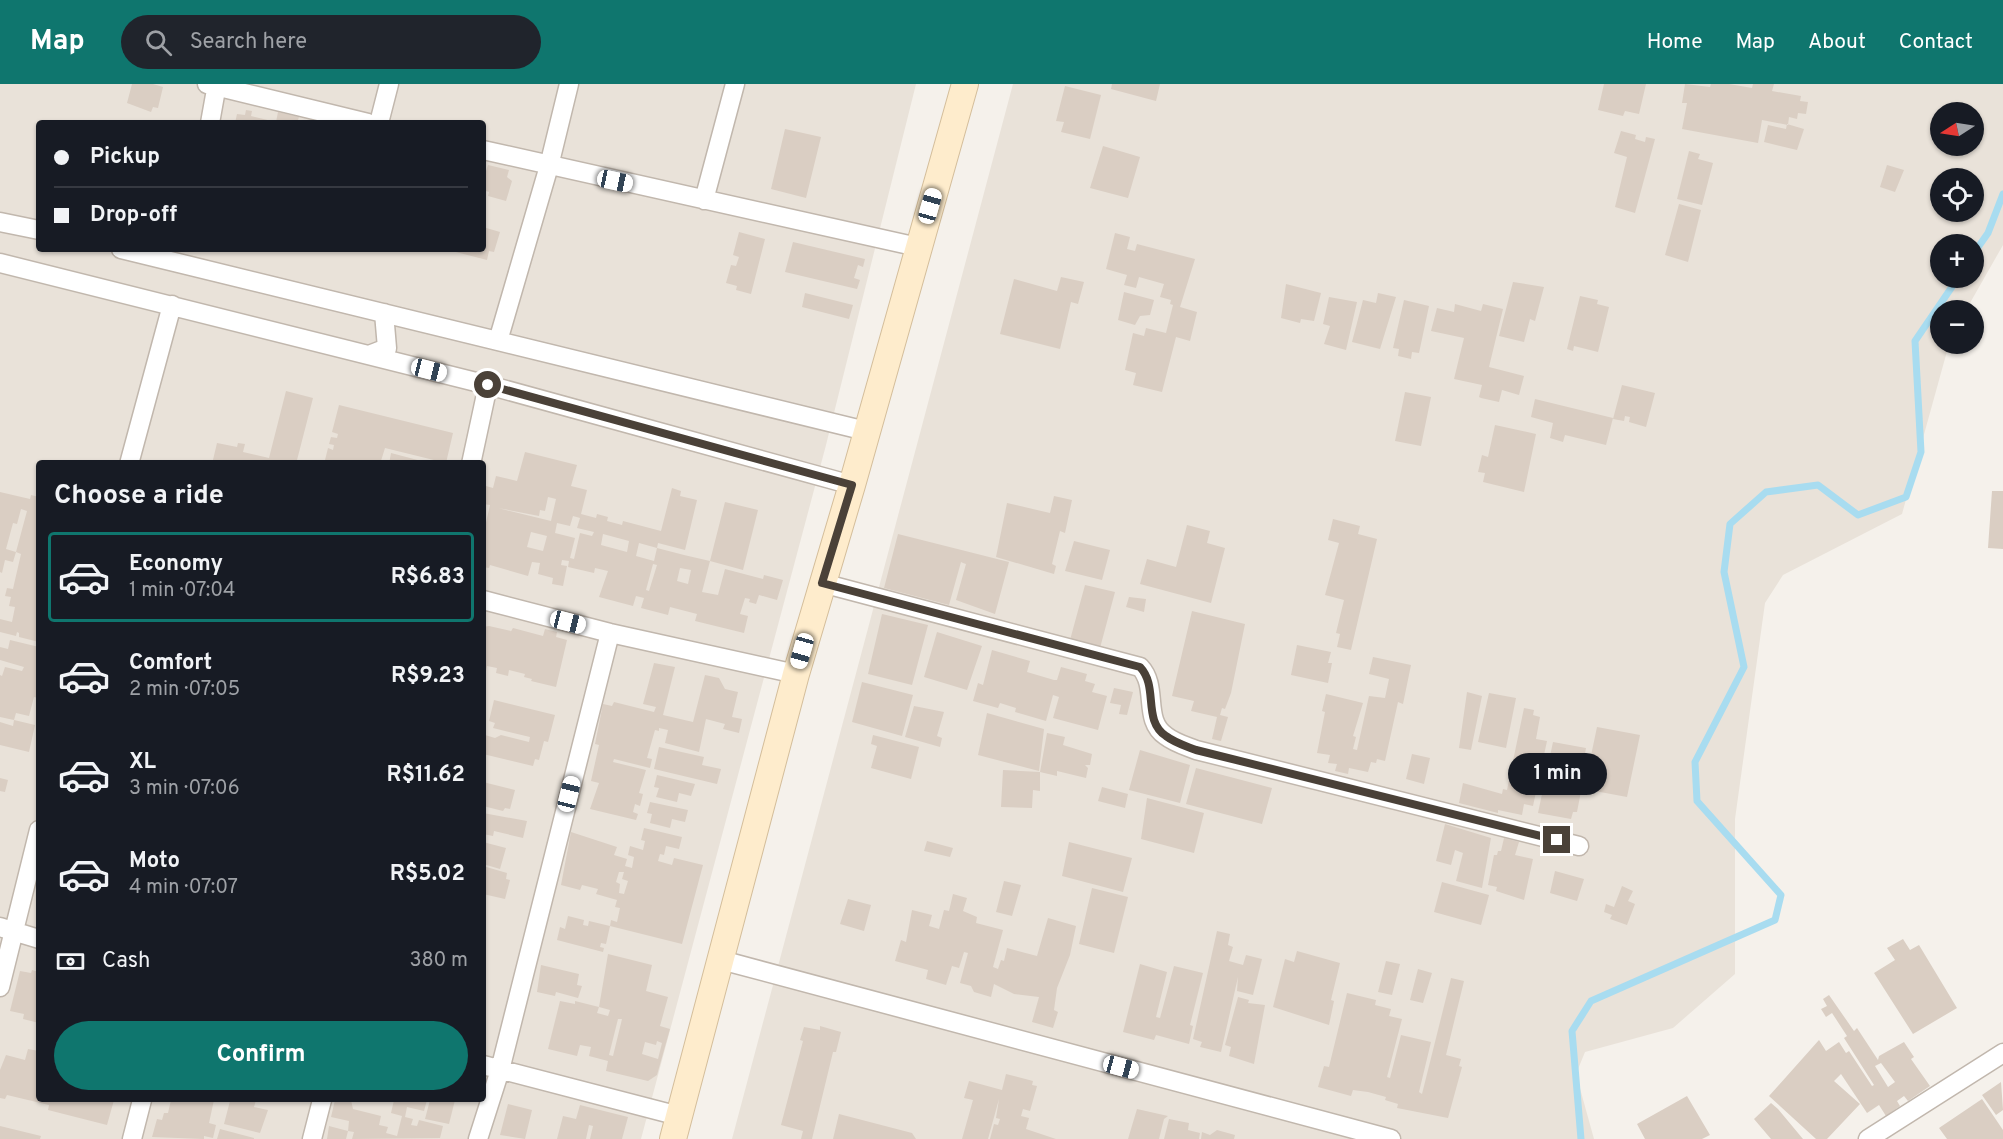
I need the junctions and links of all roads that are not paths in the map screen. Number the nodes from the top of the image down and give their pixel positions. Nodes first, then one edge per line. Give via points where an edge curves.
1 (389, 84) edge
2 (568, 84) edge
3 (735, 84) edge
4 (965, 84) edge
5 (213, 85) edge
6 (210, 120) edge
7 (356, 120) edge
8 (380, 120) edge
9 (486, 151) edge
10 (549, 166) junction
11 (704, 200) junction
12 (0, 222) edge
13 (36, 230) edge
14 (918, 247) junction
15 (149, 252) edge
16 (186, 256) edge
17 (0, 263) edge
18 (172, 305) junction
19 (384, 313) junction
20 (498, 341) junction
21 (369, 355) junction
22 (488, 385) junction
23 (866, 431) junction
24 (130, 460) edge
25 (472, 460) edge
26 (852, 485) junction
27 (822, 583) junction
28 (486, 601) edge
29 (610, 633) junction
30 (796, 674) junction
31 (36, 839) edge
32 (1579, 846) dead end
33 (7, 929) edge
34 (36, 938) edge
35 (721, 960) junction
36 (0, 987) edge
37 (2003, 1053) edge
38 (491, 1067) edge
39 (486, 1095) edge
40 (141, 1102) edge
41 (321, 1102) edge
42 (485, 1102) edge
43 (676, 1128) edge
44 (132, 1139) edge
45 (312, 1139) edge
46 (478, 1139) edge
47 (1391, 1139) edge
48 (1868, 1139) edge

1 - 8 street
2 - 10 street
3 - 11 street
4 - 14 street
5 - 6 street
5 - 7 street
9 - 10 street
10 - 11 street
10 - 20 street
11 - 14 street
12 - 13 street
14 - 23 street
15 - 16 street
16 - 19 street
17 - 18 street
18 - 21 street
18 - 24 street
19 - 20 street
19 - 21 street via 387,348
20 - 23 street
21 - 22 street
22 - 25 street
22 - 26 street
23 - 26 street
26 - 27 street
27 - 30 street
27 - 32 street via 1140,667 1150,681 1152,716 1157,728 1172,740 1196,750
28 - 29 street
29 - 30 street
29 - 38 street
30 - 35 street
31 - 33 street
33 - 34 street
33 - 36 street
35 - 43 street
35 - 47 street
37 - 48 street
38 - 39 street
38 - 43 street
40 - 44 street
41 - 45 street
42 - 46 street

